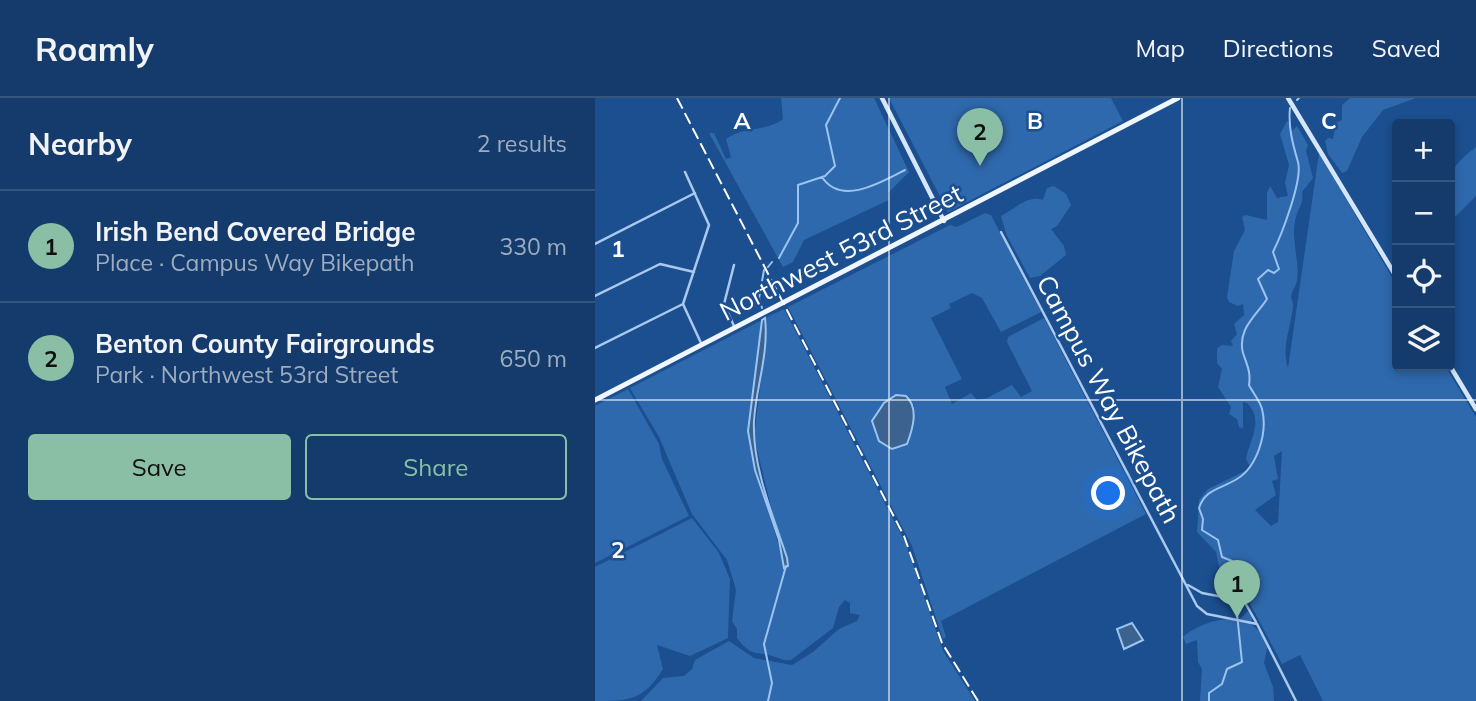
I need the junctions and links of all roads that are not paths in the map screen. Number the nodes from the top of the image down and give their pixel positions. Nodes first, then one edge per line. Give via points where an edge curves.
1 (883, 98) edge
2 (1178, 98) edge
3 (1288, 98) edge
4 (685, 172) dead end
5 (695, 192) junction
6 (944, 221) junction
7 (1001, 232) dead end
8 (595, 244) edge
9 (734, 265) dead end
10 (1392, 270) edge
11 (694, 272) junction
12 (595, 296) edge
13 (683, 304) junction
14 (735, 329) junction
15 (702, 345) junction
16 (595, 348) edge
17 (1453, 371) edge
18 (595, 400) edge
19 (1476, 409) edge
20 (1185, 582) junction
21 (1257, 624) junction
22 (1296, 701) edge

1 - 6 main road
2 - 6 main road, Northwest 53rd Street
3 - 10 main road
4 - 5 street
5 - 8 street
5 - 11 street via 709,225
6 - 14 main road, Northwest 53rd Street
7 - 20 street, Campus Way Bikepath
9 - 14 street via 724,304
11 - 12 street via 660,264
11 - 13 street
13 - 15 street
13 - 16 street
14 - 15 main road, Northwest 53rd Street
15 - 18 main road, Northwest 53rd Street
17 - 19 main road
20 - 21 street via 1202,593 1244,601
20 - 21 street, Campus Way Bikepath via 1203,612
21 - 22 street

